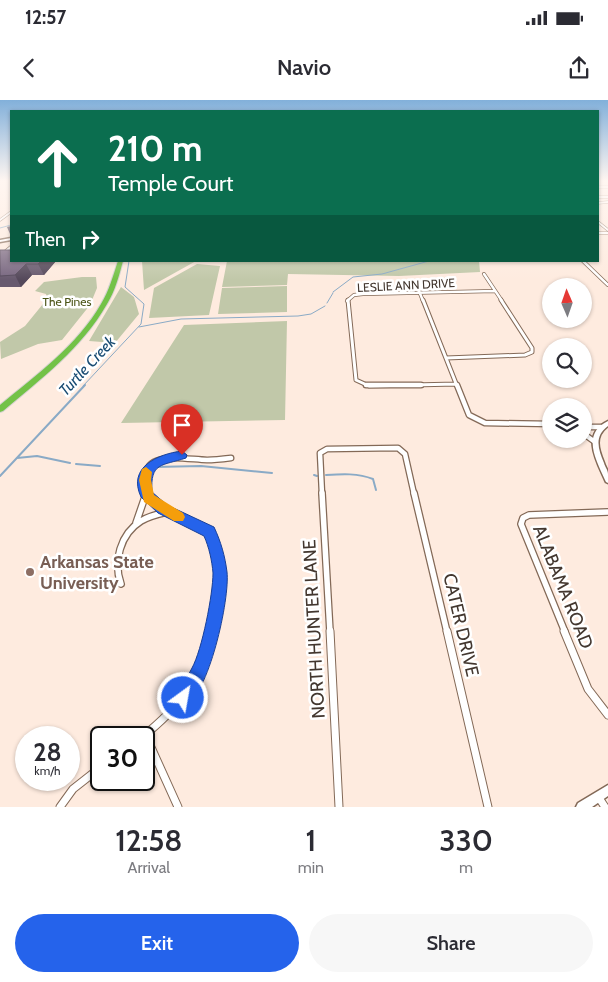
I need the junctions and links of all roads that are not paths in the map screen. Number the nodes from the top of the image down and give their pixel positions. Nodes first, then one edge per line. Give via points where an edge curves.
1 (599, 223) edge
2 (608, 232) edge
3 (10, 248) edge
4 (0, 256) edge
5 (116, 262) edge
6 (121, 262) edge
7 (584, 262) edge
8 (484, 274) dead end
9 (415, 281) dead end
10 (608, 285) edge
11 (495, 291) junction
12 (420, 292) junction
13 (446, 358) junction
14 (456, 384) junction
15 (0, 403) edge
16 (0, 409) edge
17 (608, 423) edge
18 (542, 424) edge
19 (592, 427) edge
20 (601, 428) junction
21 (592, 440) edge
22 (595, 442) junction
23 (403, 451) joint
24 (230, 458) dead end
25 (608, 480) edge
26 (146, 494) junction
27 (167, 512) junction
28 (608, 512) edge
29 (136, 524) junction
30 (121, 584) dead end
31 (608, 715) edge
32 (154, 726) edge
33 (155, 760) edge
34 (90, 775) edge
35 (608, 790) edge
36 (598, 797) junction
37 (60, 807) edge
38 (178, 807) edge
39 (338, 807) edge
40 (488, 807) edge
41 (582, 807) edge
42 (605, 807) edge

1 - 2 street
3 - 4 street
5 - 15 highway via 103,298 83,328
6 - 16 highway via 110,293 90,325 66,352
7 - 10 street
8 - 11 street
9 - 12 street
11 - 12 street, LESLIE ANN DRIVE
11 - 13 street via 532,352 525,355
12 - 13 street
12 - 14 street, LESLIE ANN DRIVE via 363,294 347,301 356,380 369,386
13 - 14 street
14 - 18 street via 468,413 480,421
17 - 20 street
19 - 20 street
20 - 22 street
21 - 22 street
22 - 25 street
23 - 39 street, NORTH HUNTER LANE via 398,448 322,450 320,453
23 - 40 street, CATER DRIVE
24 - 26 street via 210,460 177,456 156,461 147,472
26 - 27 street
26 - 29 street
27 - 29 street via 149,516
27 - 32 street via 209,532 218,561 219,588 199,672 183,698
28 - 31 street, ALABAMA ROAD via 530,515 523,518 521,524 588,688
29 - 30 street via 118,557 116,569
33 - 38 street
34 - 37 street via 77,784
35 - 36 street
36 - 41 street
36 - 42 street

